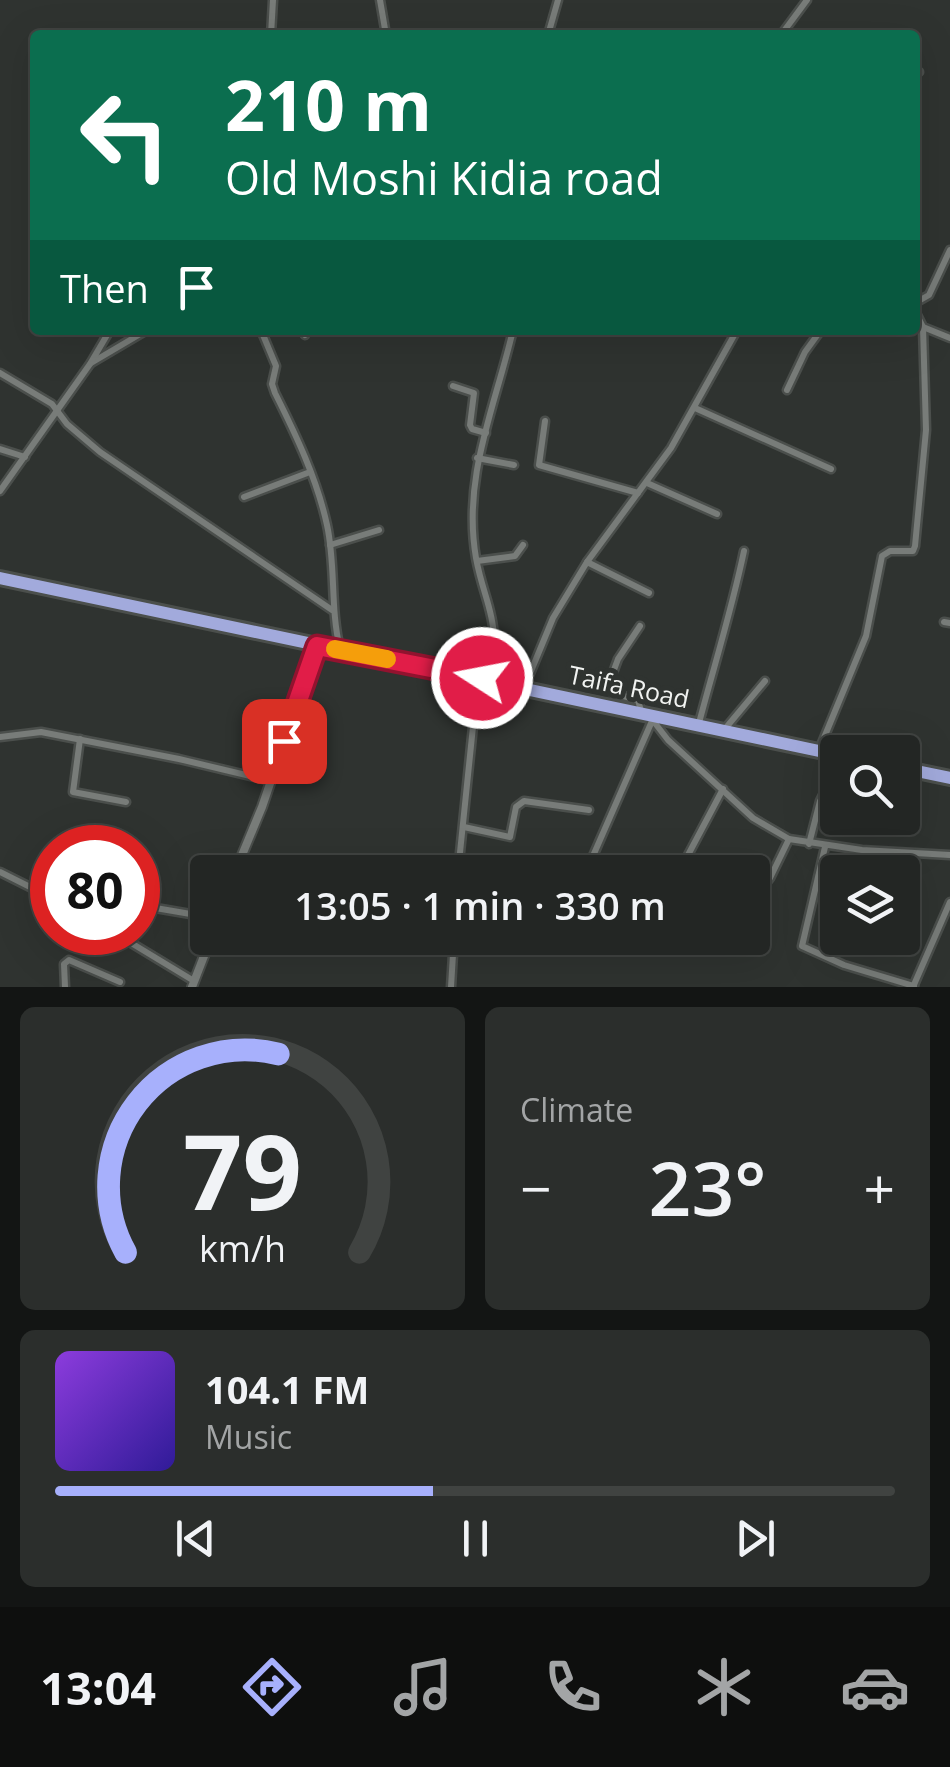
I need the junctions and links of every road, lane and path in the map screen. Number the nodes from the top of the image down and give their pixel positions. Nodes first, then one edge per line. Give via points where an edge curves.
1 (274, 0) edge
2 (380, 0) edge
3 (558, 0) edge
4 (808, 0) edge
5 (271, 30) edge
6 (385, 30) edge
7 (549, 30) edge
8 (786, 30) edge
9 (950, 250) edge
10 (920, 300) edge
11 (920, 320) edge
12 (923, 326) junction
13 (107, 335) edge
14 (139, 335) edge
15 (262, 335) edge
16 (512, 335) edge
17 (734, 335) edge
18 (817, 335) edge
19 (950, 338) edge
20 (90, 364) junction
21 (0, 373) edge
22 (453, 386) dead end
23 (787, 390) dead end
24 (695, 408) junction
25 (57, 410) junction
26 (545, 421) dead end
27 (486, 433) junction
28 (0, 448) edge
29 (25, 456) junction
30 (477, 458) junction
31 (514, 465) dead end
32 (830, 469) dead end
33 (310, 472) junction
34 (647, 483) junction
35 (0, 491) edge
36 (638, 493) junction
37 (244, 497) dead end
38 (718, 514) dead end
39 (378, 530) dead end
40 (330, 545) junction
41 (523, 545) dead end
42 (744, 551) dead end
43 (477, 561) junction
44 (588, 562) junction
45 (0, 578) edge
46 (649, 594) dead end
47 (332, 610) junction
48 (640, 626) dead end
49 (317, 646) junction
50 (341, 650) junction
51 (482, 678) junction
52 (766, 681) dead end
53 (503, 683) junction
54 (524, 688) junction
55 (647, 715) junction
56 (699, 725) junction
57 (723, 731) junction
58 (0, 737) edge
59 (80, 739) junction
60 (819, 751) joint
61 (920, 772) edge
62 (950, 778) edge
63 (270, 782) junction
64 (723, 789) junction
65 (820, 801) edge
66 (126, 802) dead end
67 (589, 810) dead end
68 (464, 828) junction
69 (788, 839) junction
70 (809, 844) junction
71 (826, 846) junction
72 (242, 855) edge
73 (460, 855) edge
74 (593, 855) edge
75 (688, 855) edge
76 (950, 855) edge
77 (0, 872) edge
78 (770, 878) edge
79 (30, 887) edge
80 (950, 902) edge
81 (160, 909) edge
82 (190, 914) edge
83 (148, 955) edge
84 (204, 955) edge
85 (453, 955) edge
86 (120, 982) dead end
87 (193, 984) edge
88 (66, 987) edge
89 (451, 987) edge
90 (914, 987) edge

1 - 5 street
2 - 6 street
3 - 7 street
4 - 8 street
9 - 10 street via 938,283
11 - 12 street
12 - 19 street
12 - 60 street via 926,430 915,546 882,556 866,636
13 - 20 street
14 - 20 street
15 - 33 street via 276,366 275,394
16 - 27 street
17 - 24 street
18 - 23 street
20 - 25 street
21 - 25 street
22 - 27 street via 474,393 470,424
24 - 32 street
24 - 34 street
25 - 29 street
25 - 47 street via 100,452
26 - 36 street via 539,465
27 - 30 street
28 - 29 street
29 - 35 street
30 - 31 street
30 - 43 street
33 - 37 street
33 - 40 street
34 - 36 street
34 - 38 street
36 - 44 street
39 - 40 street
40 - 47 street
41 - 43 street via 516,556
42 - 56 street
43 - 51 street via 496,632
44 - 46 street
44 - 54 street
45 - 49 highway, Taifa Road
47 - 50 street
48 - 55 street via 608,686 638,700
49 - 50 highway, Taifa Road
49 - 63 street
50 - 51 highway, Taifa Road
51 - 53 highway, Taifa Road
52 - 57 street
53 - 54 highway, Taifa Road
53 - 68 street via 475,707
54 - 55 highway, Taifa Road
55 - 56 highway, Taifa Road
55 - 64 street
55 - 74 street
56 - 57 highway, Taifa Road
57 - 60 highway, Taifa Road
58 - 59 street via 41,732
59 - 63 street
59 - 66 street via 74,792
61 - 62 highway
63 - 72 street
64 - 69 street
64 - 75 street
65 - 70 street
67 - 68 street via 524,801 516,806 510,837
68 - 73 street
69 - 70 street
69 - 78 street
70 - 71 street
71 - 76 street
71 - 90 street via 802,946
77 - 79 street
80 - 90 street
81 - 82 street
83 - 87 street
84 - 87 street
85 - 89 street
86 - 88 street via 67,960

